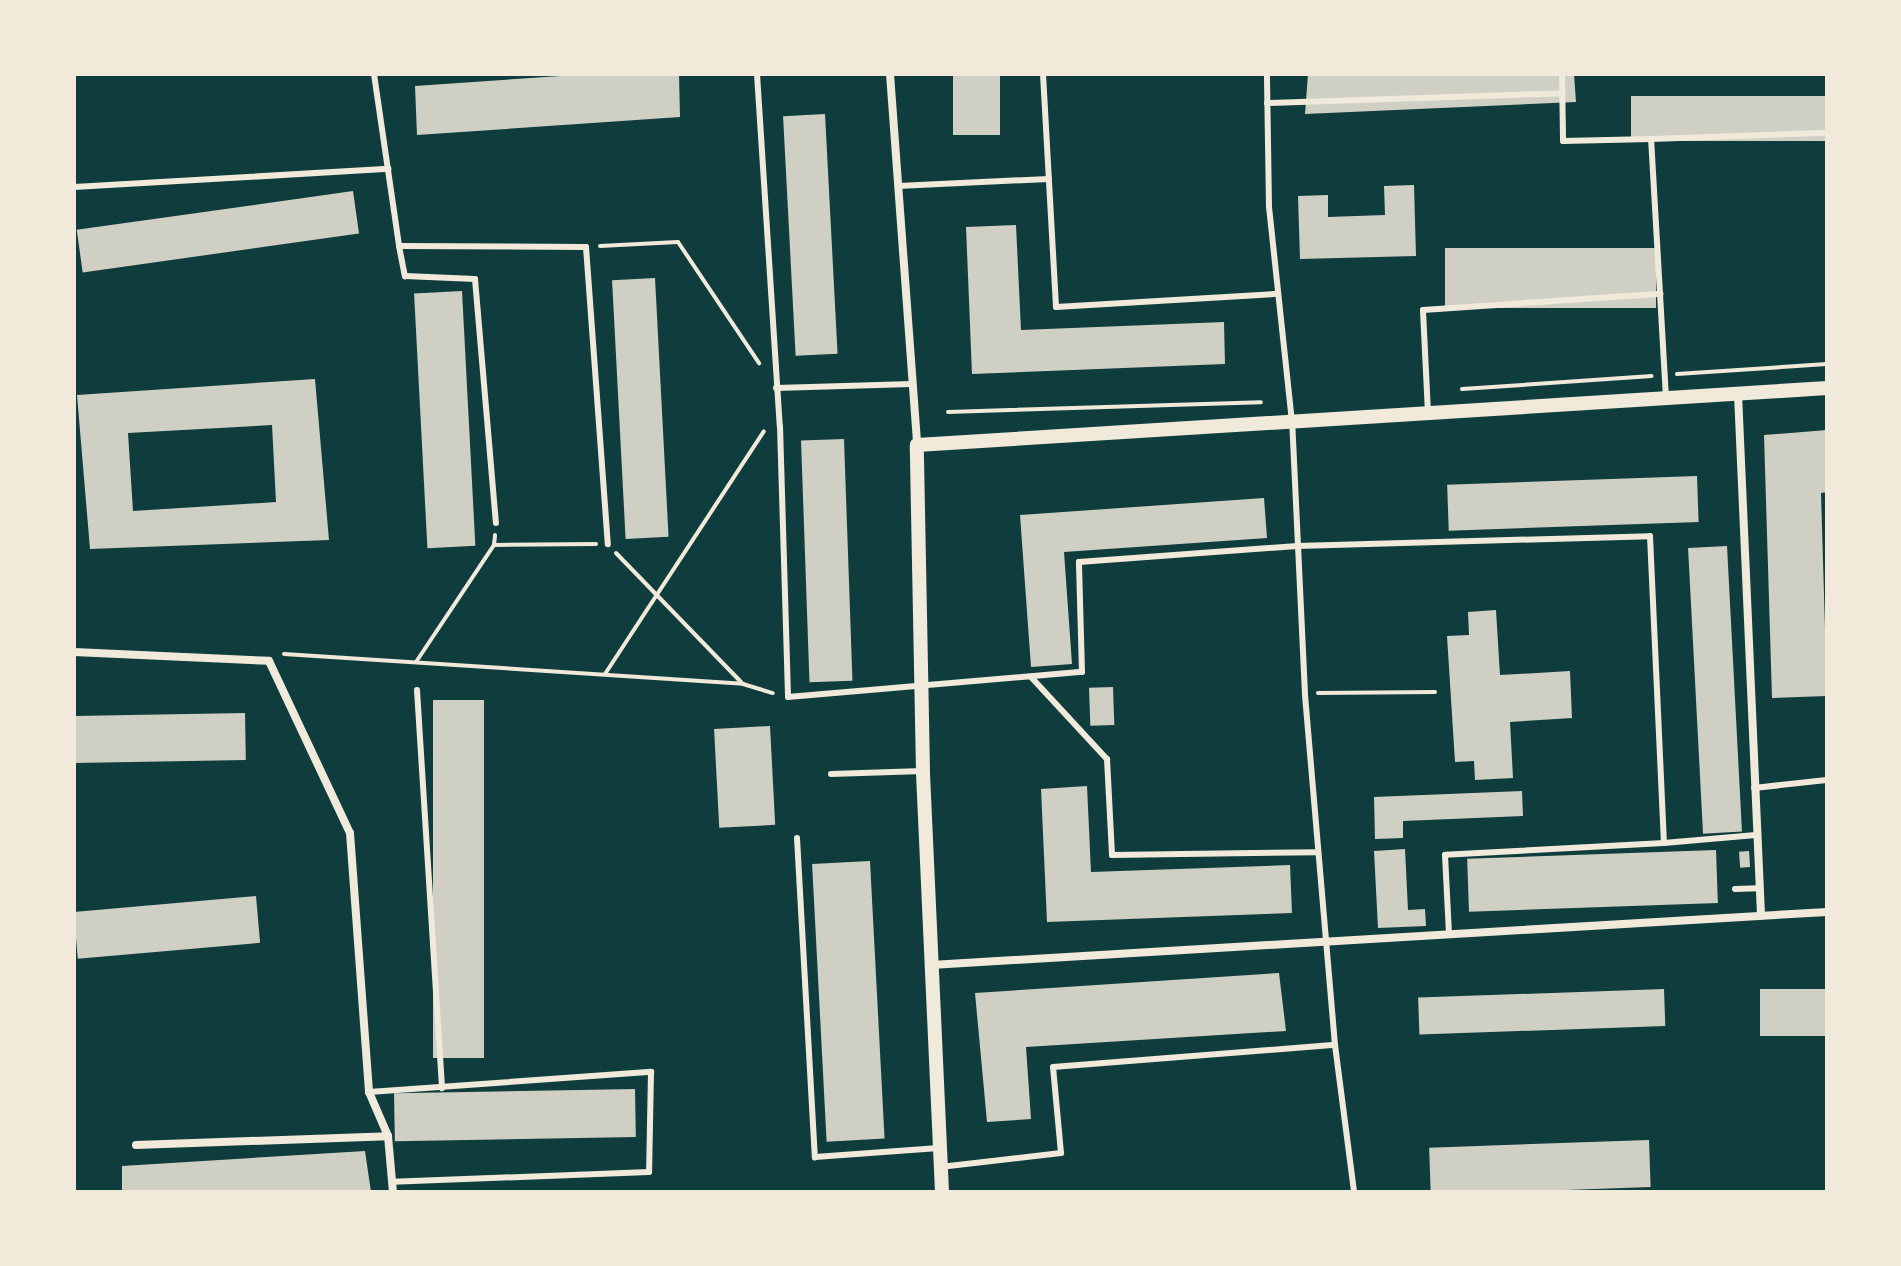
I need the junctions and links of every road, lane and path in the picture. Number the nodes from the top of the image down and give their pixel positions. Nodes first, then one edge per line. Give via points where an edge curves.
1 (374, 74) edge
2 (757, 74) edge
3 (890, 74) edge
4 (1043, 74) edge
5 (1267, 74) edge
6 (1562, 74) edge
7 (1563, 93) junction
8 (1267, 103) junction
9 (1827, 133) edge
10 (1651, 139) junction
11 (388, 169) junction
12 (1049, 179) junction
13 (898, 186) junction
14 (74, 187) edge
15 (399, 246) junction
16 (586, 247) junction
17 (1278, 294) junction
18 (1660, 294) junction
19 (1827, 364) edge
20 (1664, 375) junction
21 (912, 384) junction
22 (776, 388) junction
23 (1827, 388) edge
24 (1427, 391) junction
25 (1738, 394) junction
26 (1666, 398) junction
27 (1290, 401) junction
28 (778, 409) junction
29 (948, 412) dead end
30 (1428, 413) junction
31 (1292, 422) junction
32 (917, 445) junction
33 (496, 523) dead end
34 (608, 544) junction
35 (1297, 546) junction
36 (656, 596) junction
37 (74, 652) edge
38 (269, 661) junction
39 (416, 662) junction
40 (605, 674) junction
41 (1031, 677) junction
42 (921, 682) junction
43 (743, 684) junction
44 (417, 690) dead end
45 (1435, 692) dead end
46 (1305, 694) junction
47 (788, 697) junction
48 (923, 771) junction
49 (831, 774) dead end
50 (1827, 780) edge
51 (1754, 788) junction
52 (1756, 835) junction
53 (797, 838) dead end
54 (1664, 843) junction
55 (1317, 852) junction
56 (1759, 888) junction
57 (1735, 889) dead end
58 (1827, 912) edge
59 (1761, 915) junction
60 (1449, 935) junction
61 (1325, 943) junction
62 (931, 965) junction
63 (1335, 1045) junction
64 (442, 1088) junction
65 (369, 1092) junction
66 (388, 1136) junction
67 (136, 1145) dead end
68 (939, 1148) junction
69 (940, 1167) junction
70 (393, 1182) junction
71 (393, 1192) edge
72 (897, 1192) edge
73 (911, 1192) edge
74 (942, 1192) edge
75 (1354, 1192) edge

1 - 11 lane
2 - 22 lane
3 - 13 street
4 - 12 lane
5 - 8 lane
6 - 7 lane
7 - 8 lane
7 - 10 lane via 1563,141
8 - 17 lane
9 - 10 lane
10 - 18 lane
11 - 14 lane
11 - 15 lane
12 - 13 lane
12 - 17 lane via 1056,307
13 - 21 street
15 - 16 lane
15 - 33 lane via 405,276 475,279
16 - 22 path via 678,242
16 - 34 lane
17 - 27 lane
18 - 20 lane
18 - 24 lane via 1423,310
19 - 20 path
20 - 24 path
20 - 26 lane
21 - 22 lane
21 - 32 street
22 - 28 lane
23 - 25 street
24 - 30 lane
25 - 26 street
25 - 51 street
26 - 30 street
27 - 29 path
27 - 31 lane
28 - 36 path
28 - 47 lane
30 - 31 street
31 - 32 street
31 - 35 lane
32 - 42 street
34 - 36 path
34 - 39 path via 494,545
35 - 41 lane via 1079,562 1082,672
35 - 46 lane
35 - 54 lane via 1650,536
36 - 40 path
36 - 43 path
37 - 38 street
38 - 39 path via 276,654
38 - 65 street via 350,833
39 - 40 path
40 - 43 path
41 - 42 lane
41 - 55 lane via 1107,759 1112,855
42 - 47 lane
42 - 48 street
43 - 47 path
44 - 64 lane
45 - 46 path
46 - 55 lane
48 - 49 lane
48 - 62 street
50 - 51 lane
51 - 52 street
52 - 54 lane
52 - 56 street
53 - 68 lane via 815,1157
54 - 60 lane via 1445,855
55 - 61 lane
56 - 57 lane
56 - 59 street
58 - 59 street
59 - 60 street
60 - 61 street
61 - 62 street
61 - 63 lane
62 - 68 street
63 - 69 lane via 1053,1067 1061,1153
63 - 75 lane
64 - 65 lane
64 - 70 lane via 651,1072 649,1172
65 - 66 street
66 - 67 street
66 - 70 street
68 - 69 street
69 - 74 street
70 - 71 street
72 - 73 path

